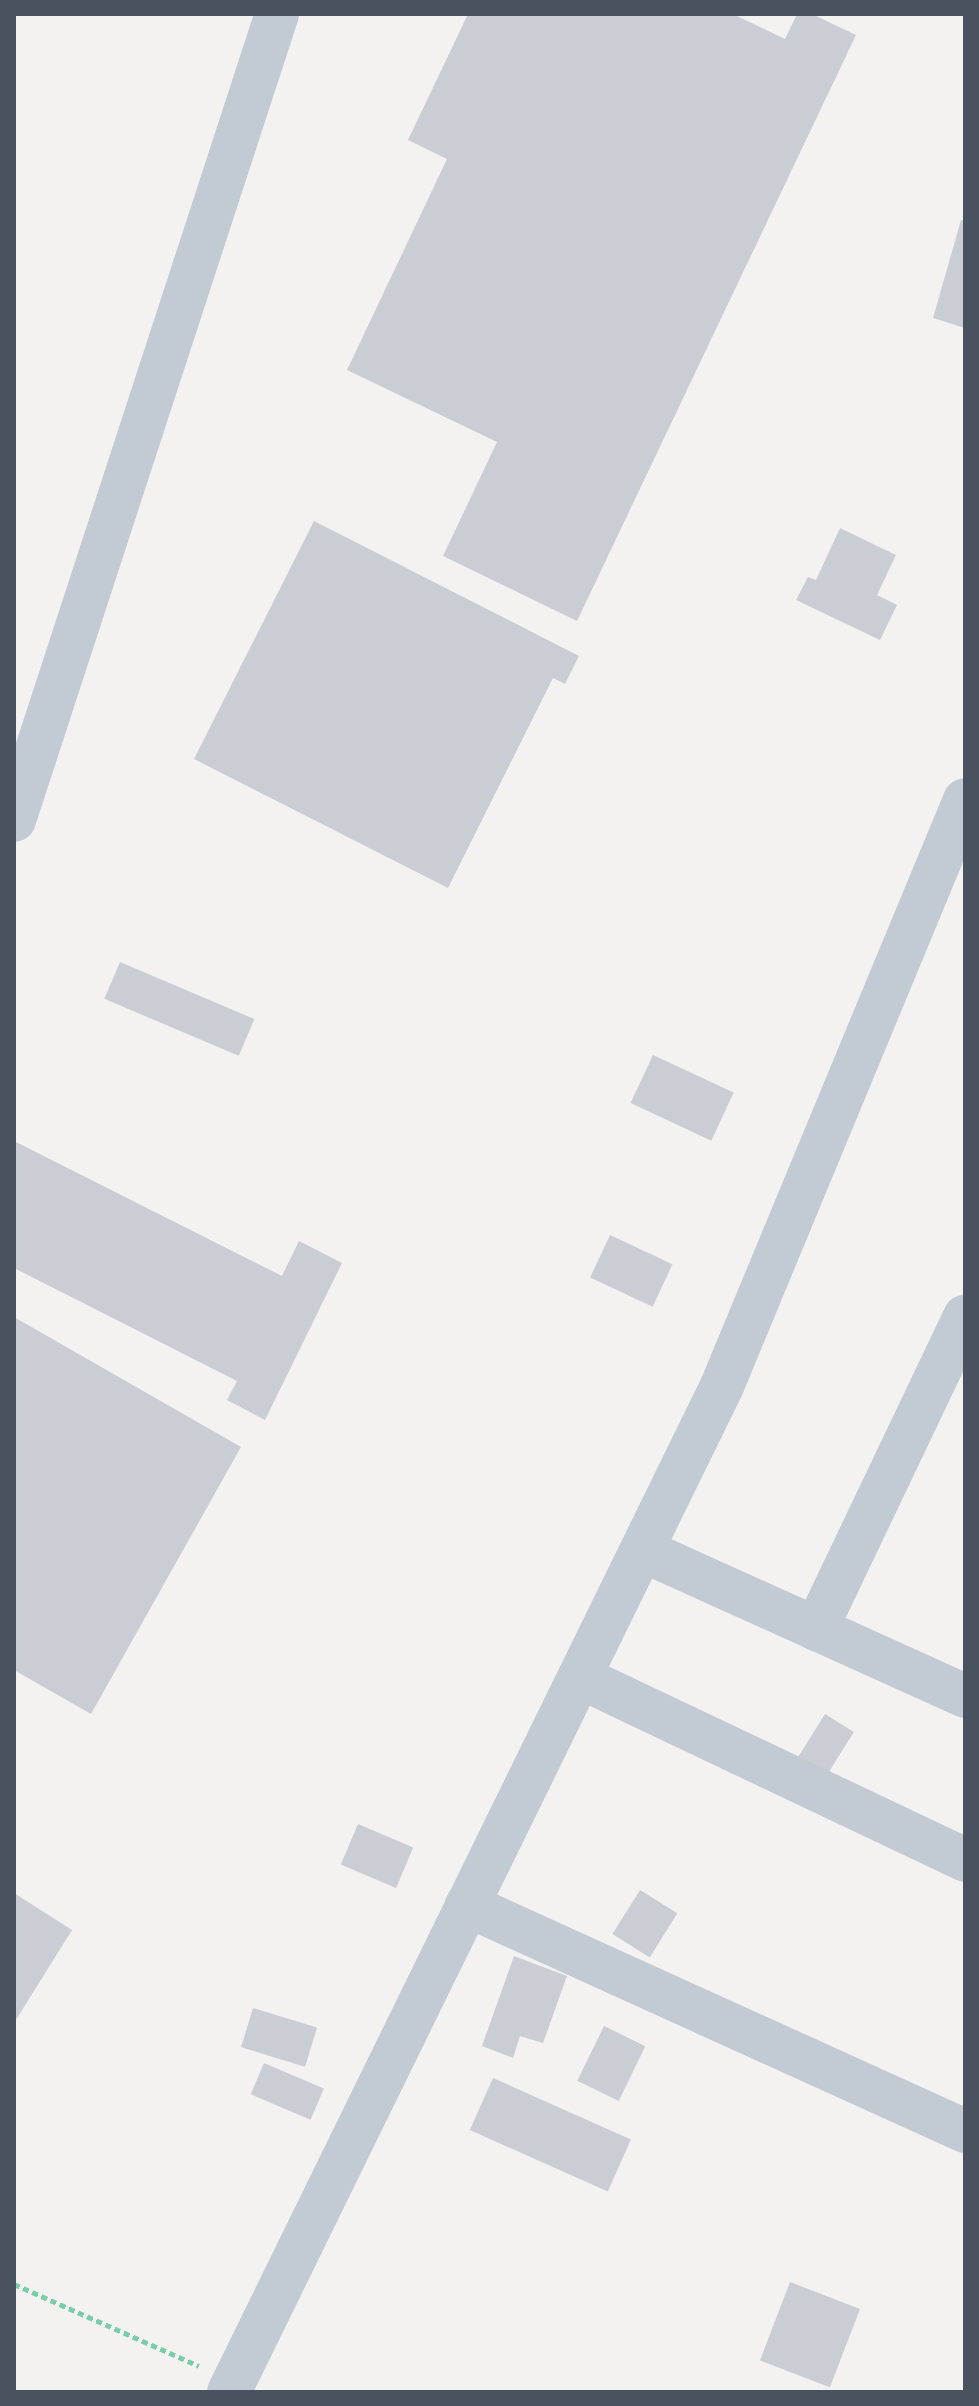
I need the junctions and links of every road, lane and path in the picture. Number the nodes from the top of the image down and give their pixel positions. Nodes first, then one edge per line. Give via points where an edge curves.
1 (277, 14) edge
2 (965, 800) edge
3 (14, 820) edge
4 (965, 1317) edge
5 (642, 1550) junction
6 (816, 1629) junction
7 (580, 1677) junction
8 (965, 1696) edge
9 (965, 1860) edge
10 (467, 1905) junction
11 (965, 2131) edge
12 (14, 2284) edge
13 (231, 2387) edge

1 - 3 street
2 - 5 street via 722,1386
4 - 6 street
5 - 6 street
5 - 7 street
6 - 8 street
7 - 9 street
7 - 10 street
10 - 11 street
10 - 13 street
12 - 13 path

